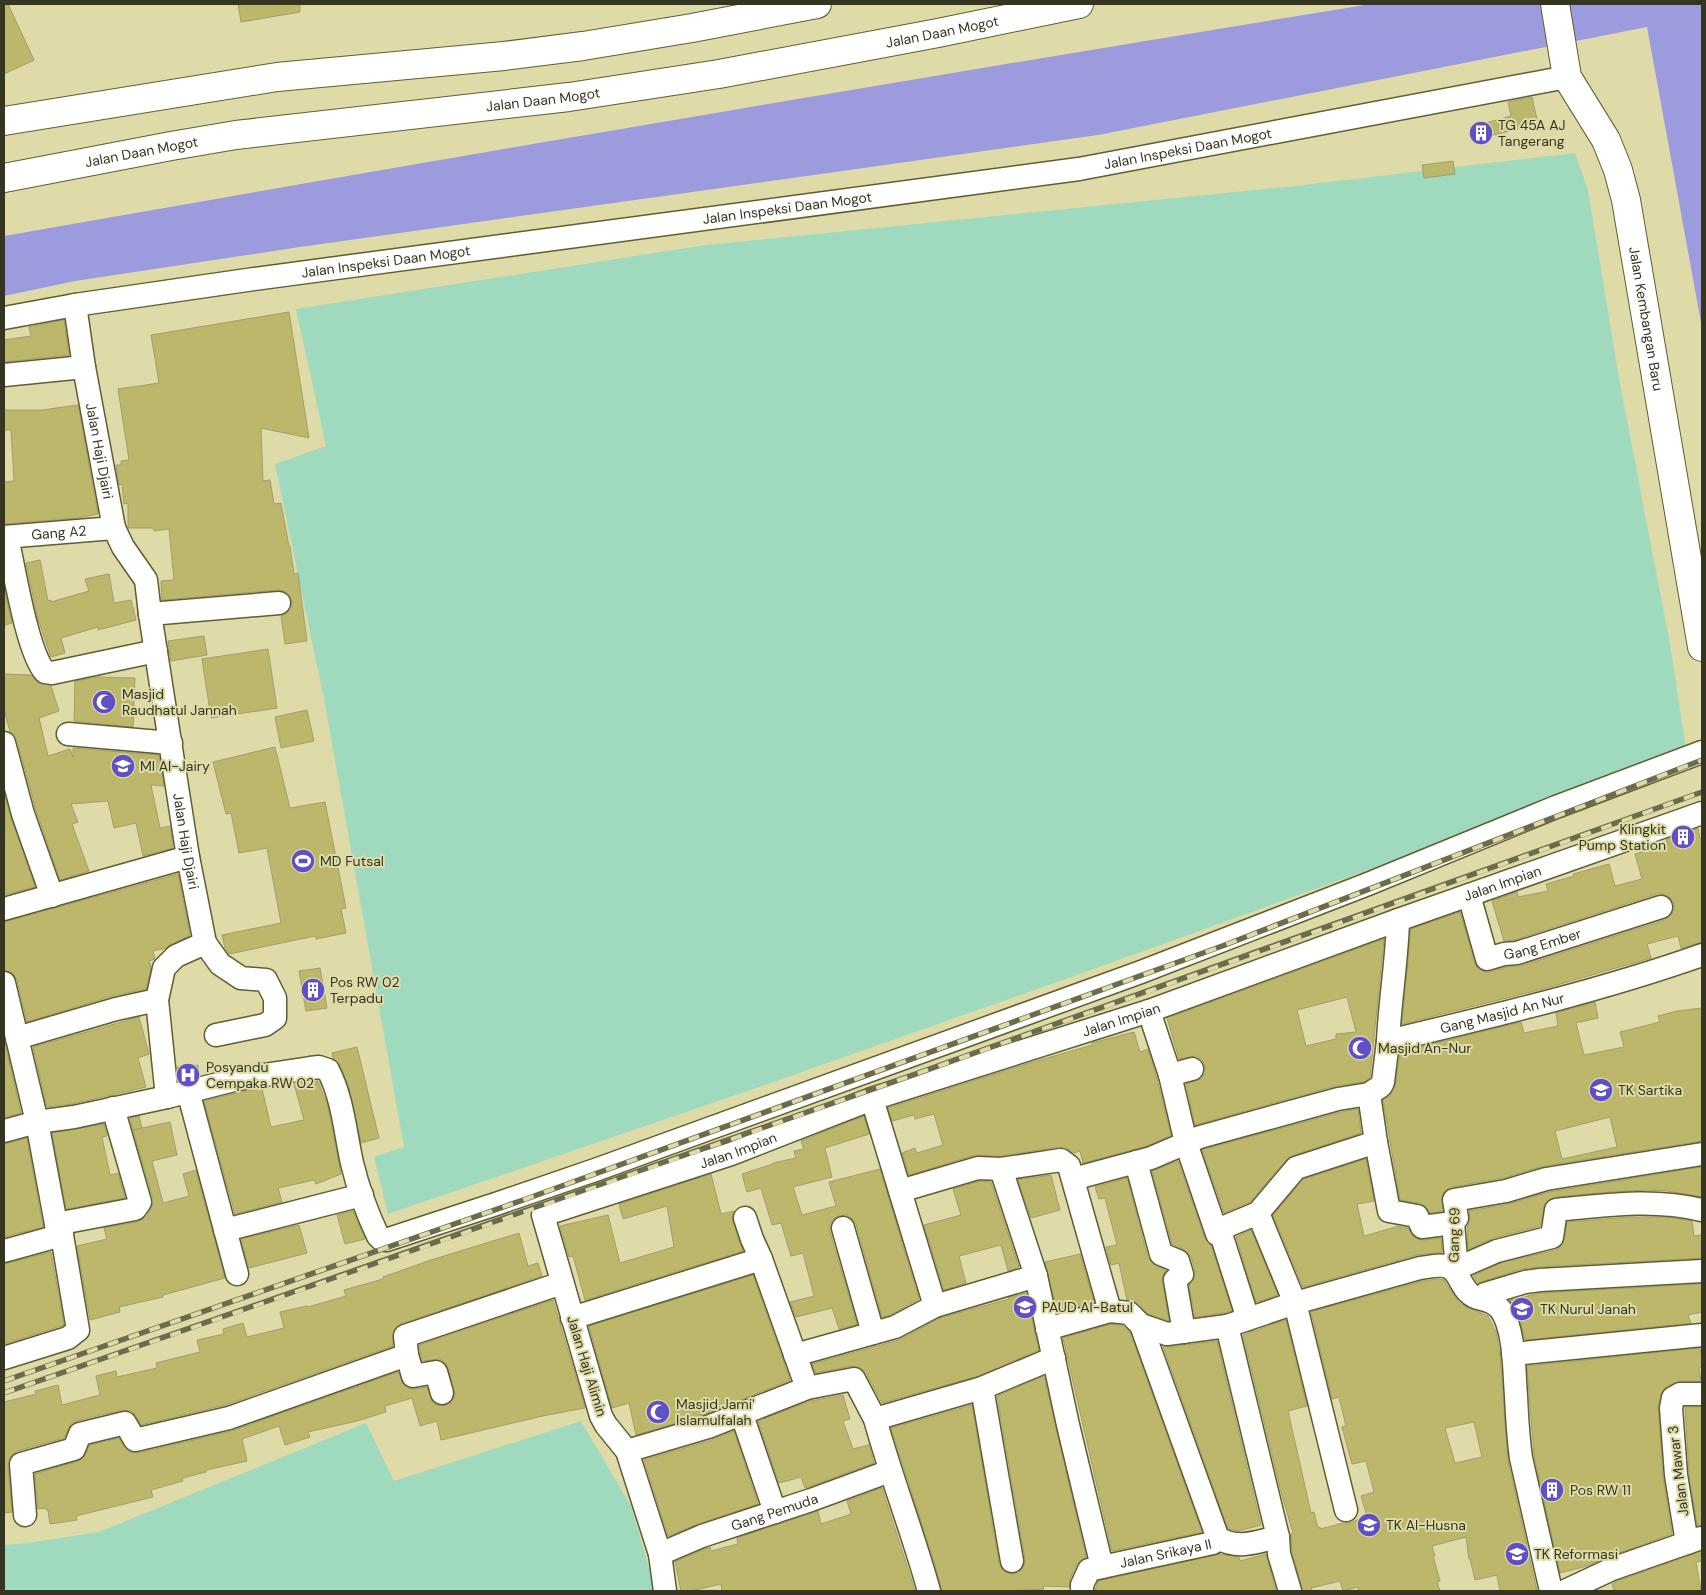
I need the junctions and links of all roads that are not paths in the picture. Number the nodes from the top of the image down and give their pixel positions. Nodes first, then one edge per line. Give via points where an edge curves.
1 (817, 4) edge
2 (1079, 4) edge
3 (1555, 4) edge
4 (1565, 67) junction
5 (4, 121) edge
6 (4, 178) edge
7 (75, 305) junction
8 (4, 318) edge
9 (84, 366) junction
10 (4, 375) edge
11 (114, 528) junction
12 (5, 537) edge
13 (279, 603) dead end
14 (150, 614) junction
15 (1702, 647) edge
16 (156, 651) junction
17 (68, 734) dead end
18 (4, 743) edge
19 (171, 743) junction
20 (1702, 752) edge
21 (1702, 813) edge
22 (188, 857) junction
23 (1469, 895) junction
24 (52, 896) junction
25 (1661, 907) dead end
26 (4, 910) edge
27 (1398, 920) junction
28 (206, 942) junction
29 (1702, 955) edge
30 (5, 997) edge
31 (157, 1000) junction
32 (1149, 1011) junction
33 (216, 1035) dead end
34 (17, 1038) junction
35 (1388, 1041) junction
36 (1192, 1069) dead end
37 (1170, 1075) junction
38 (188, 1091) junction
39 (1369, 1094) junction
40 (167, 1097) junction
41 (872, 1099) junction
42 (114, 1108) junction
43 (37, 1122) junction
44 (4, 1131) edge
45 (1376, 1142) junction
46 (1186, 1143) junction
47 (1702, 1154) edge
48 (1136, 1162) junction
49 (1001, 1169) junction
50 (1073, 1179) junction
51 (900, 1191) junction
52 (362, 1195) junction
53 (523, 1195) junction
54 (1702, 1210) edge
55 (1258, 1213) junction
56 (544, 1218) junction
57 (745, 1218) dead end
58 (1453, 1223) junction
59 (843, 1228) dead end
60 (59, 1230) junction
61 (225, 1230) junction
62 (1221, 1234) junction
63 (4, 1250) edge
64 (761, 1259) junction
65 (1453, 1270) junction
66 (1702, 1271) edge
67 (237, 1274) dead end
68 (1036, 1276) junction
69 (562, 1284) junction
70 (1481, 1298) junction
71 (1295, 1303) junction
72 (936, 1306) junction
73 (1110, 1311) junction
74 (572, 1318) junction
75 (1238, 1322) junction
76 (1141, 1325) junction
77 (1047, 1329) junction
78 (1184, 1332) junction
79 (873, 1333) junction
80 (1702, 1335) edge
81 (1513, 1354) junction
82 (407, 1355) junction
83 (795, 1355) junction
84 (4, 1358) edge
85 (1054, 1358) junction
86 (806, 1388) junction
87 (982, 1388) junction
88 (442, 1393) dead end
89 (1702, 1394) edge
90 (742, 1415) junction
91 (875, 1419) junction
92 (628, 1451) junction
93 (890, 1471) junction
94 (1346, 1510) dead end
95 (775, 1512) junction
96 (25, 1515) dead end
97 (1278, 1537) junction
98 (1217, 1538) junction
99 (1695, 1541) edge
100 (660, 1554) junction
101 (1012, 1561) dead end
102 (1102, 1567) junction
103 (665, 1591) edge
104 (929, 1591) edge
105 (1082, 1591) edge
106 (1290, 1591) edge
107 (1551, 1591) edge
108 (1565, 1591) edge

1 - 5 main road via 583,46 276,77
2 - 6 main road, Jalan Daan Mogot via 719,74 569,97 236,135
3 - 4 main road, Jalan Kembangan Baru
4 - 7 street, Jalan Inspeksi Daan Mogot via 1079,169
4 - 15 main road, Jalan Kembangan Baru via 1606,140 1626,200
7 - 8 street, Jalan Inspeksi Daan Mogot
7 - 9 street, Jalan Haji Djairi
9 - 10 street
9 - 11 street, Jalan Haji Djairi
11 - 12 street, Gang A2
11 - 14 street, Jalan Haji Djairi via 146,580
12 - 16 street via 27,626 45,672
13 - 14 street
14 - 16 street, Jalan Haji Djairi
16 - 19 street, Jalan Haji Djairi
17 - 19 street
18 - 24 street via 23,814
19 - 22 street, Jalan Haji Djairi
20 - 53 street via 1141,972
21 - 23 street, Jalan Impian
22 - 24 street
22 - 28 street, Jalan Haji Djairi
23 - 25 street, Gang Ember via 1486,959 1517,953
23 - 27 street, Jalan Impian
24 - 26 street
27 - 32 street, Jalan Impian
27 - 35 street
28 - 31 street via 176,956 164,968
28 - 33 street via 220,964 241,978 266,980 275,998 275,1018 265,1025
29 - 35 street, Gang Masjid An Nur via 1513,1011
30 - 34 street
31 - 34 street
31 - 40 street
32 - 37 street
32 - 41 street, Jalan Impian
34 - 43 street
35 - 39 street via 1383,1082
36 - 37 street
37 - 46 street
38 - 40 street
38 - 52 street via 301,1070 328,1070 336,1085 352,1164
38 - 61 street
39 - 45 street
39 - 46 street via 1338,1099
40 - 42 street
41 - 51 street
41 - 56 street, Jalan Impian via 731,1154
42 - 43 street
42 - 60 street via 140,1202 135,1209
43 - 44 street
43 - 60 street
45 - 55 street via 1296,1168
45 - 58 street via 1389,1211 1416,1216 1422,1227
46 - 48 street
46 - 62 street via 1217,1234
47 - 58 street, Gang 69 via 1546,1179 1454,1200 1457,1218
48 - 50 street
48 - 78 street via 1161,1254 1178,1261 1182,1274 1175,1280
49 - 50 street via 1061,1160 1069,1166
49 - 51 street via 978,1168
49 - 68 street, Jalan Srikaya II
50 - 73 street
51 - 72 street
52 - 53 street via 378,1236 383,1240
52 - 61 street
53 - 56 street
54 - 65 street via 1634,1202 1556,1210 1552,1237 1497,1251
55 - 62 street via 1222,1228
55 - 71 street
56 - 69 street, Jalan Haji Alimin
57 - 64 street
58 - 65 street, Gang 69 via 1456,1259
59 - 79 street
60 - 63 street
60 - 84 street via 78,1330 68,1338
61 - 67 street
62 - 75 street
64 - 74 street
64 - 83 street
65 - 70 street via 1470,1295
65 - 71 street via 1446,1266 1420,1268
66 - 70 street via 1540,1280 1485,1294
68 - 72 street
68 - 77 street, Jalan Srikaya II
69 - 74 street, Jalan Haji Alimin
69 - 82 street via 405,1336
70 - 81 street via 1493,1301 1502,1311
71 - 75 street
71 - 94 street
72 - 79 street via 902,1325
73 - 76 street via 1129,1313
73 - 77 street
74 - 92 street, Jalan Haji Alimin via 601,1416
75 - 78 street
75 - 97 street
76 - 78 street via 1167,1334
76 - 98 street, Jalan Srikaya II
77 - 85 street, Jalan Srikaya II
79 - 83 street
80 - 81 street
81 - 107 street via 1518,1436
82 - 88 street via 414,1376 436,1372
82 - 96 street via 229,1418 135,1440 124,1423 80,1434 74,1449 21,1464
83 - 86 street
85 - 87 street
85 - 102 street, Jalan Srikaya II
86 - 90 street
86 - 91 street via 854,1379
87 - 91 street
87 - 101 street
89 - 99 street, Jalan Mawar 3 via 1680,1394 1673,1398 1670,1408 1676,1475
90 - 92 street
90 - 95 street
91 - 93 street
92 - 100 street, Jalan Haji Alimin
93 - 95 street, Gang Pemuda
93 - 104 street
95 - 100 street, Gang Pemuda
97 - 98 street via 1239,1545
97 - 106 street via 1279,1554
98 - 102 street, Jalan Srikaya II via 1212,1542
99 - 108 street via 1612,1569
100 - 103 street, Jalan Haji Alimin
102 - 105 street via 1089,1570

